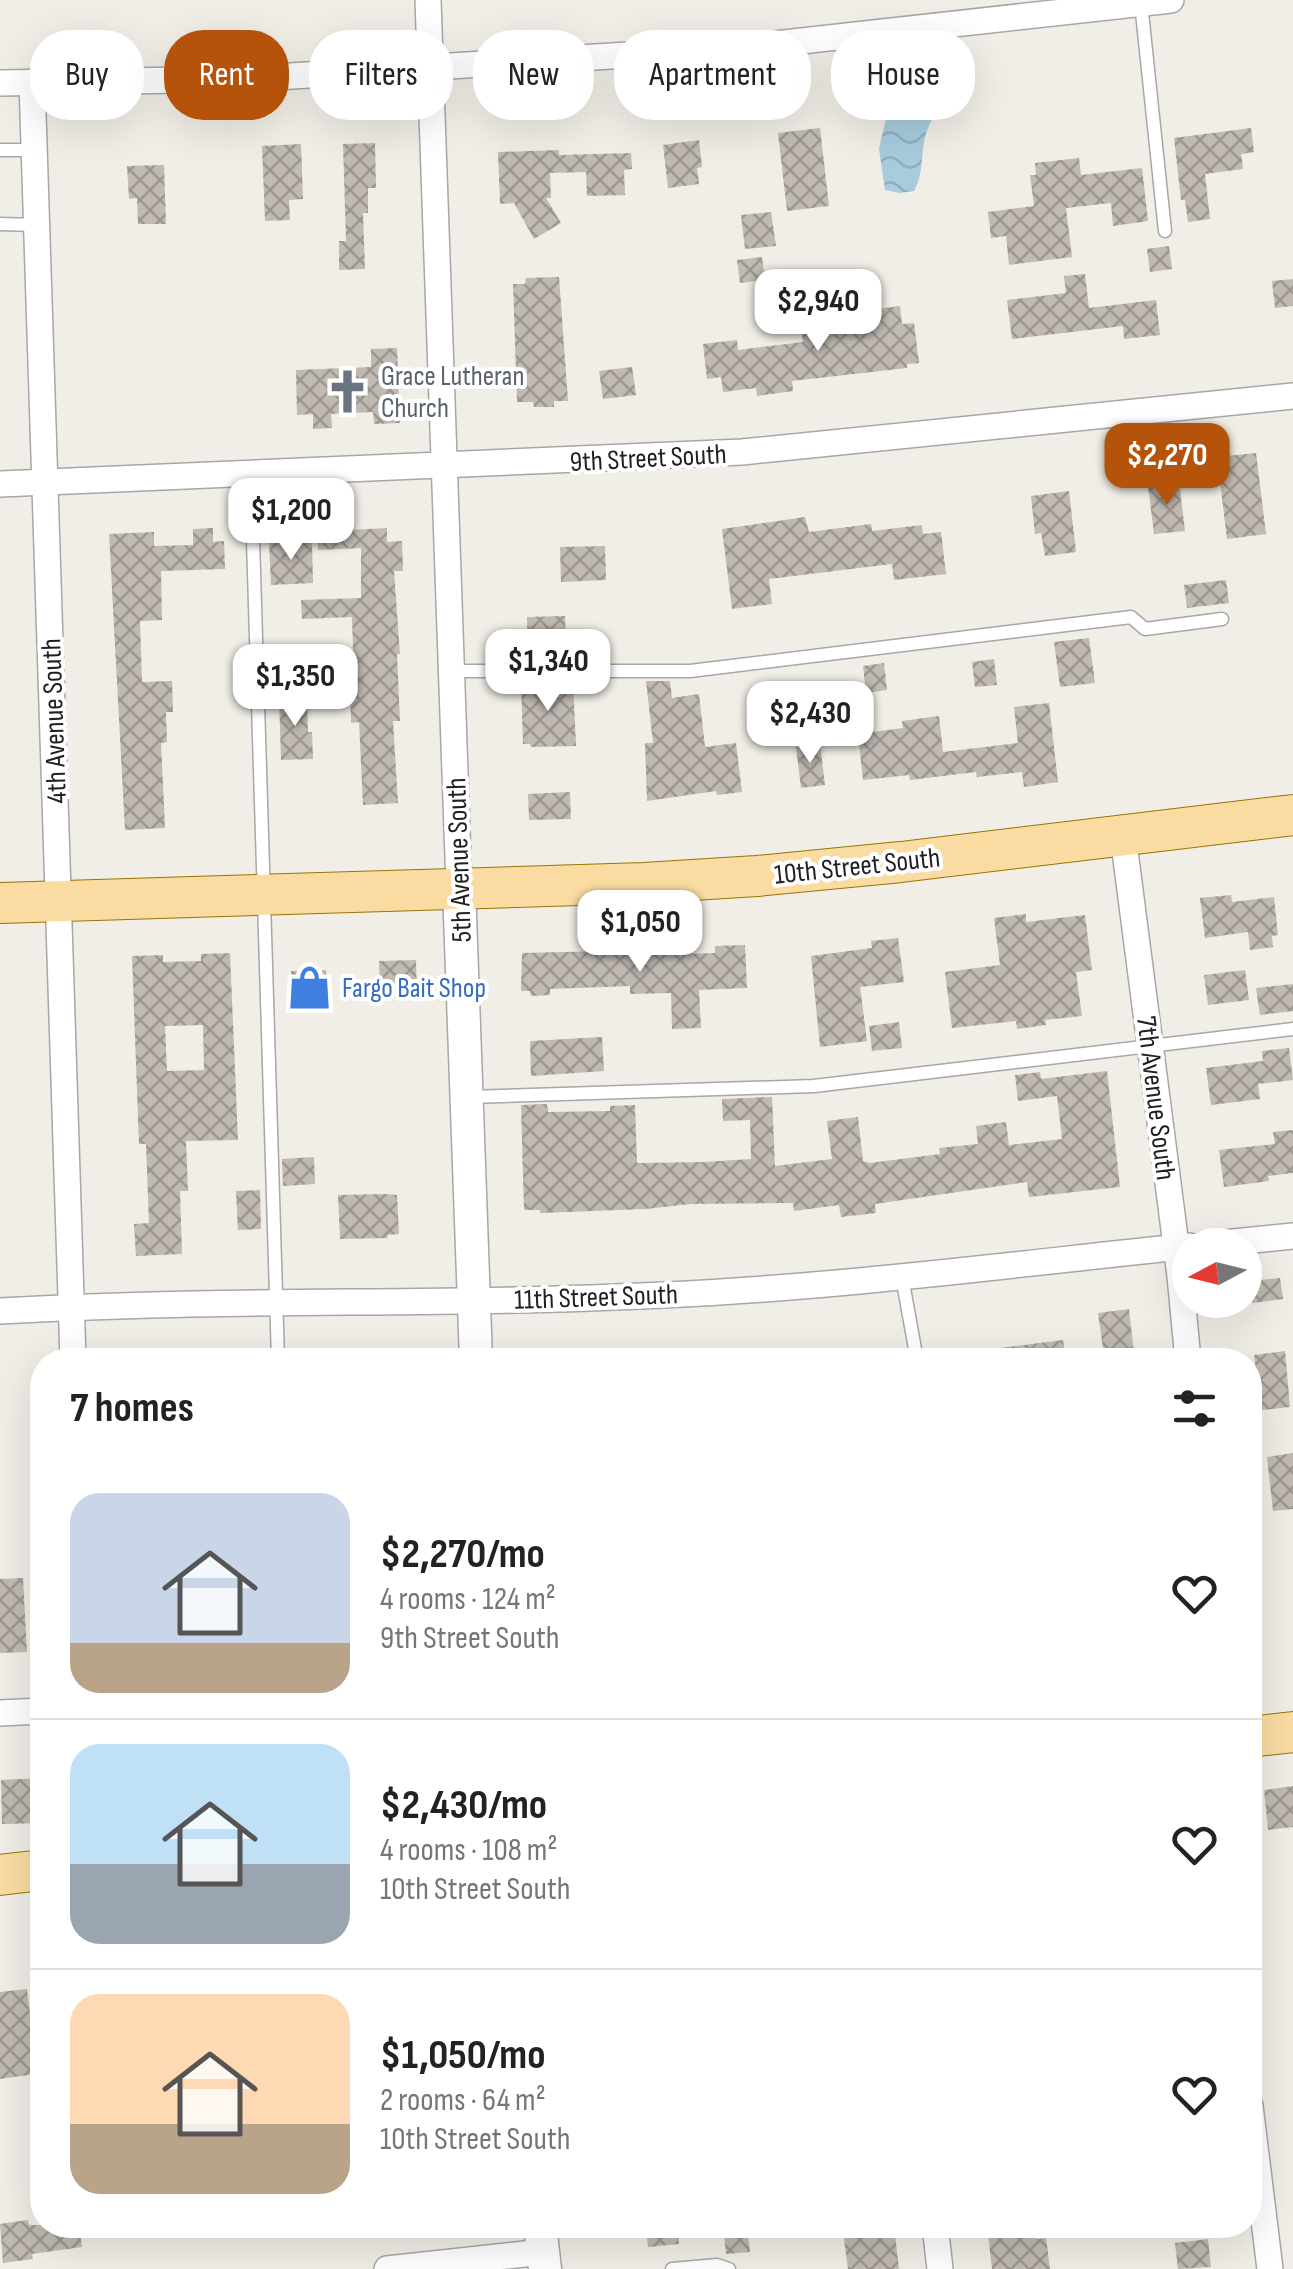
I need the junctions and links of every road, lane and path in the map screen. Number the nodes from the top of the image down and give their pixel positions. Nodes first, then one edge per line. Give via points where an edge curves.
1 (428, 0) edge
2 (1172, 0) edge
3 (1141, 3) junction
4 (429, 30) edge
5 (453, 65) edge
6 (309, 74) edge
7 (144, 80) edge
8 (0, 82) edge
9 (30, 82) edge
10 (33, 120) edge
11 (432, 120) edge
12 (0, 150) edge
13 (34, 150) junction
14 (0, 224) edge
15 (36, 225) junction
16 (1165, 231) dead end
17 (1293, 396) edge
18 (444, 466) junction
19 (251, 474) junction
20 (44, 482) junction
21 (0, 484) edge
22 (1222, 620) dead end
23 (451, 670) junction
24 (1293, 815) edge
25 (1124, 836) junction
26 (458, 887) junction
27 (262, 893) junction
28 (59, 901) junction
29 (0, 903) edge
30 (1293, 1029) edge
31 (1150, 1045) junction
32 (466, 1097) junction
33 (1180, 1228) edge
34 (1293, 1236) edge
35 (1262, 1239) edge
36 (1172, 1248) edge
37 (902, 1277) junction
38 (474, 1300) junction
39 (276, 1302) junction
40 (70, 1307) junction
41 (0, 1312) edge
42 (1186, 1318) edge
43 (72, 1348) edge
44 (278, 1348) edge
45 (476, 1348) edge
46 (913, 1348) edge
47 (1187, 1348) edge
48 (30, 1711) edge
49 (0, 1712) edge
50 (1293, 1732) edge
51 (1262, 1736) edge
52 (30, 1871) edge
53 (0, 1875) edge
54 (1262, 2204) edge
55 (936, 2238) edge
56 (543, 2249) edge
57 (388, 2269) edge
58 (672, 2269) edge
59 (729, 2269) edge
60 (940, 2269) edge
61 (1270, 2269) edge

1 - 4 street, 5th Avenue South
2 - 3 street
3 - 5 street via 738,48
3 - 16 lane
6 - 7 street
8 - 9 street
10 - 13 street, 4th Avenue South
11 - 18 street, 5th Avenue South
12 - 13 lane
13 - 15 street, 4th Avenue South
14 - 15 lane
15 - 20 street, 4th Avenue South
17 - 18 street, 9th Street South via 742,452
18 - 19 street, 9th Street South
18 - 23 street, 5th Avenue South
19 - 20 street, 9th Street South
19 - 27 lane
20 - 21 street, 9th Street South
20 - 28 street, 4th Avenue South
22 - 23 lane via 1145,629 1131,617 690,672
23 - 26 street, 5th Avenue South
24 - 25 main road, 10th Street South
25 - 26 main road, 10th Street South via 757,876
25 - 31 street, 7th Avenue South
26 - 27 main road, 10th Street South
26 - 32 street, 5th Avenue South
27 - 28 main road, 10th Street South
27 - 39 lane
28 - 29 main road, 10th Street South
28 - 40 street, 4th Avenue South
30 - 31 lane
31 - 32 lane via 814,1086
31 - 33 street, 7th Avenue South
32 - 38 street, 5th Avenue South
34 - 35 street
36 - 37 street, 11th Street South
37 - 38 street, 11th Street South via 665,1295
37 - 46 lane
38 - 39 street, 11th Street South
38 - 45 street, 5th Avenue South
39 - 40 street, 11th Street South
39 - 44 lane
40 - 41 street, 11th Street South
40 - 43 street, 4th Avenue South
42 - 47 street, 7th Avenue South
48 - 49 street
50 - 51 main road
52 - 53 main road
54 - 61 street
55 - 60 street
56 - 57 street
58 - 59 lane

